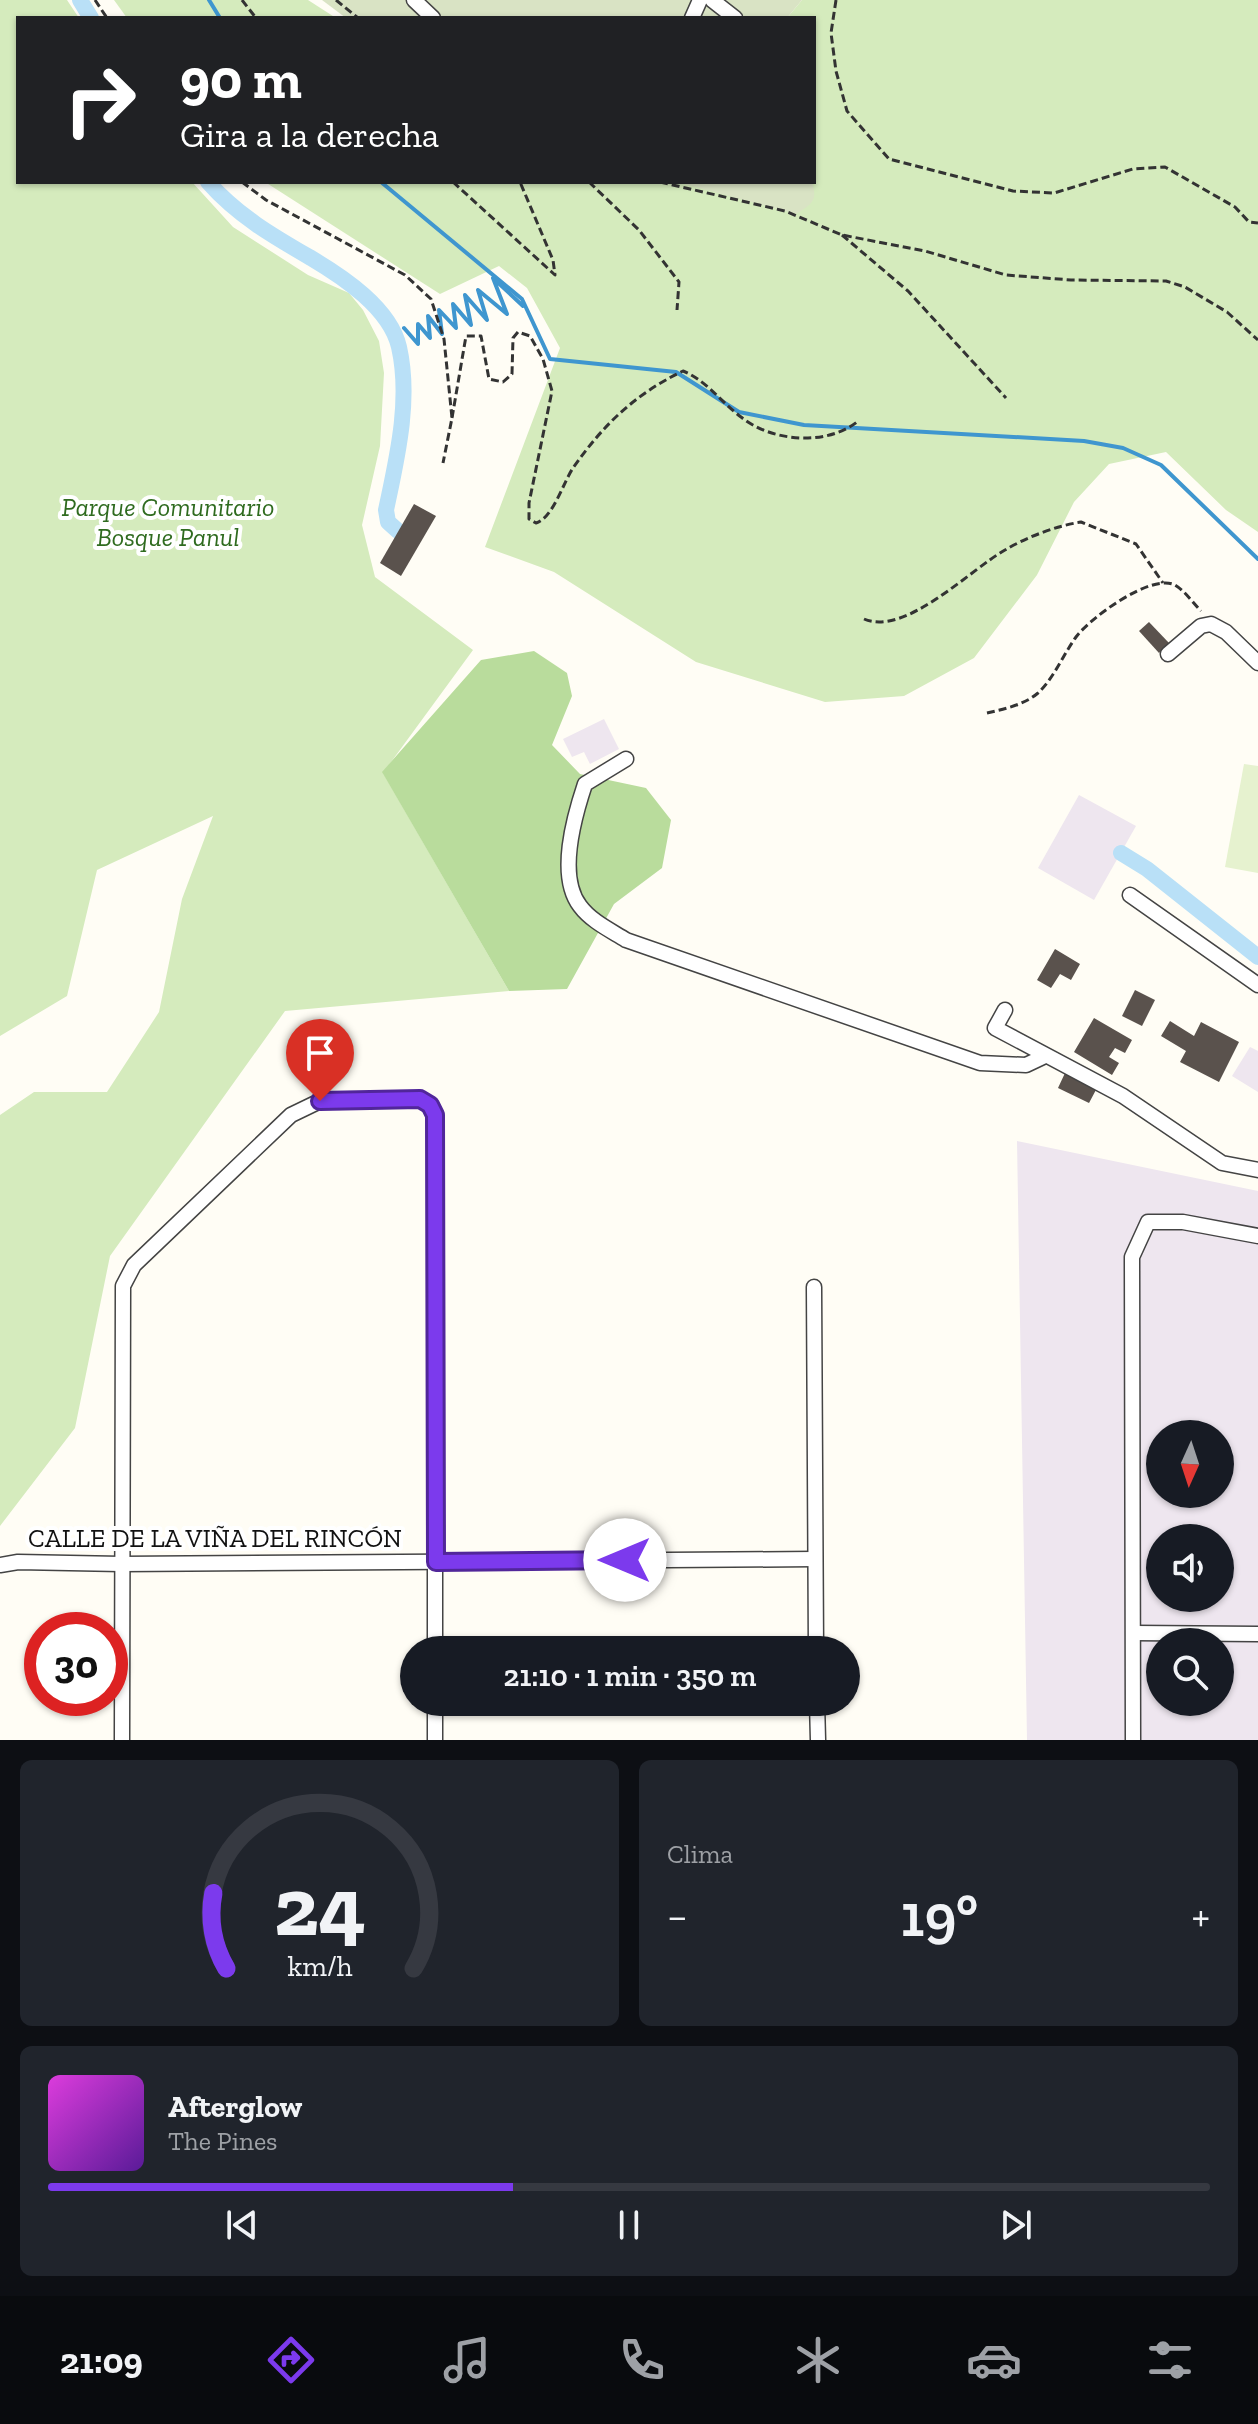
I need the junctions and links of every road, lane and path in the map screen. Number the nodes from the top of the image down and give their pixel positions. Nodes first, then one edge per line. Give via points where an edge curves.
1 (242, 0) edge
2 (336, 0) edge
3 (414, 0) edge
4 (712, 0) edge
5 (836, 0) edge
6 (254, 16) edge
7 (356, 16) edge
8 (431, 16) edge
9 (732, 16) edge
10 (245, 184) edge
11 (455, 184) edge
12 (521, 184) edge
13 (591, 184) edge
14 (669, 184) edge
15 (1258, 223) edge
16 (842, 235) junction
17 (677, 310) dead end
18 (1258, 340) edge
19 (1006, 398) dead end
20 (452, 418) junction
21 (857, 422) dead end
22 (443, 463) dead end
23 (1163, 583) junction
24 (864, 619) dead end
25 (1211, 624) junction
26 (1168, 654) dead end
27 (1258, 663) edge
28 (987, 713) dead end
29 (626, 759) dead end
30 (1130, 895) dead end
31 (1258, 985) edge
32 (1005, 1010) dead end
33 (1045, 1056) junction
34 (1258, 1170) edge
35 (1258, 1236) edge
36 (814, 1287) dead end
37 (815, 1559) junction
38 (436, 1562) junction
39 (121, 1564) junction
40 (0, 1565) edge
41 (1134, 1633) junction
42 (1258, 1634) edge
43 (435, 1636) edge
44 (816, 1636) edge
45 (435, 1716) edge
46 (817, 1716) edge
47 (122, 1740) edge
48 (435, 1740) edge
49 (818, 1740) edge
50 (1133, 1740) edge

1 - 6 path
2 - 7 path
3 - 8 street
4 - 9 street
5 - 15 path via 831,33 847,111 889,159 1013,191 1054,193 1133,169 1165,167
10 - 20 path via 405,275 431,299 444,339
11 - 12 path via 555,275
13 - 17 path via 639,230 679,282
14 - 16 path via 785,211
16 - 18 path via 925,251 1006,275 1166,281 1227,312
16 - 19 path via 908,291
20 - 21 path via 466,336 481,336 489,379 497,382 512,374 515,334 530,336 552,391 529,503 529,519 536,523 544,520 606,423 629,402 683,371 754,427 775,434 824,438 841,435
20 - 22 path
23 - 24 path via 1136,544 1081,522 1003,550 929,605 898,619
23 - 25 path via 1176,586
23 - 28 path via 1093,618 1038,693
25 - 26 street via 1201,626
25 - 27 street
29 - 33 street via 585,784 574,819 568,867 578,905 599,923 626,940 980,1063 1026,1065
30 - 31 street
32 - 33 street via 995,1028
33 - 34 street via 1123,1096 1222,1163
35 - 41 street via 1183,1222 1148,1222 1132,1257
36 - 37 street
37 - 38 street, CALLE DE LA VIÑA DEL RINCÓN
37 - 44 street
38 - 39 street, CALLE DE LA VIÑA DEL RINCÓN
38 - 39 street via 435,1115 420,1099 313,1102 291,1115 125,1278
38 - 43 street
39 - 40 street, CALLE DE LA VIÑA DEL RINCÓN
39 - 47 street
41 - 42 street
41 - 50 street
45 - 48 street
46 - 49 street

